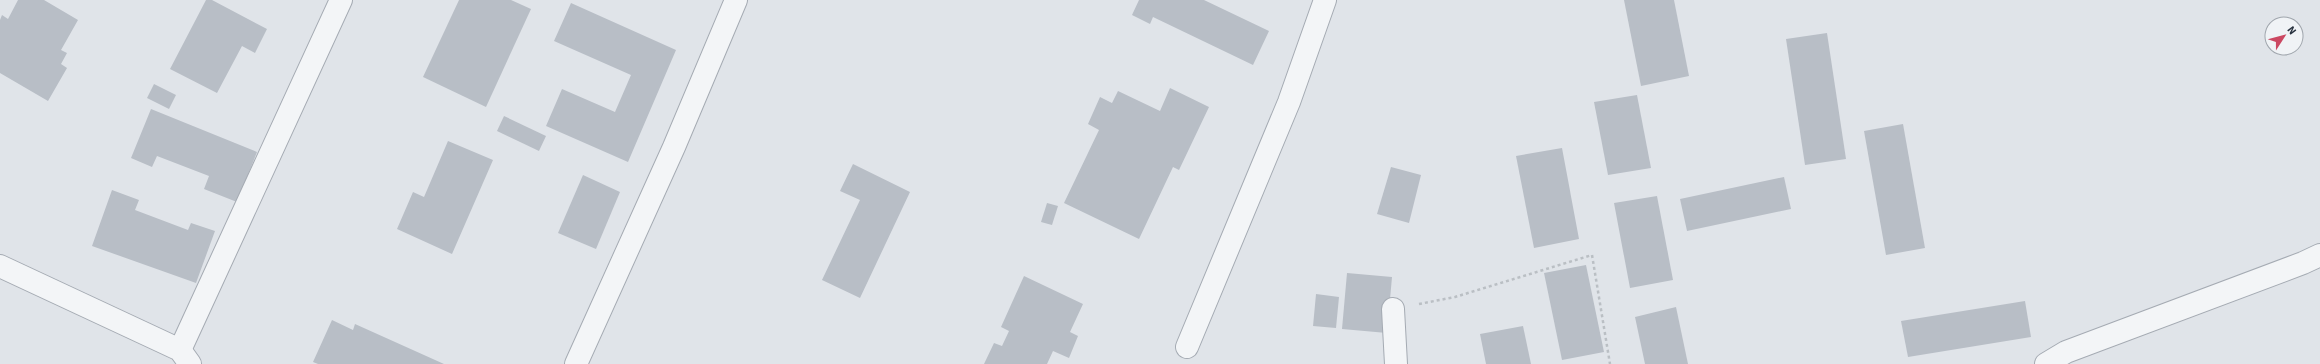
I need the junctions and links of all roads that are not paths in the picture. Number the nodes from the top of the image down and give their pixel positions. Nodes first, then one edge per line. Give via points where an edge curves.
1 (341, 0) edge
2 (736, 0) edge
3 (1325, 0) edge
4 (2320, 255) edge
5 (0, 266) edge
6 (1393, 309) road end
7 (1187, 347) dead end
8 (185, 357) edge
9 (576, 364) edge
10 (1396, 364) edge
11 (2046, 364) edge

1 - 8 street
2 - 9 street via 674,147
3 - 7 street via 1289,102
4 - 11 street via 2066,352
5 - 8 street
6 - 10 street

